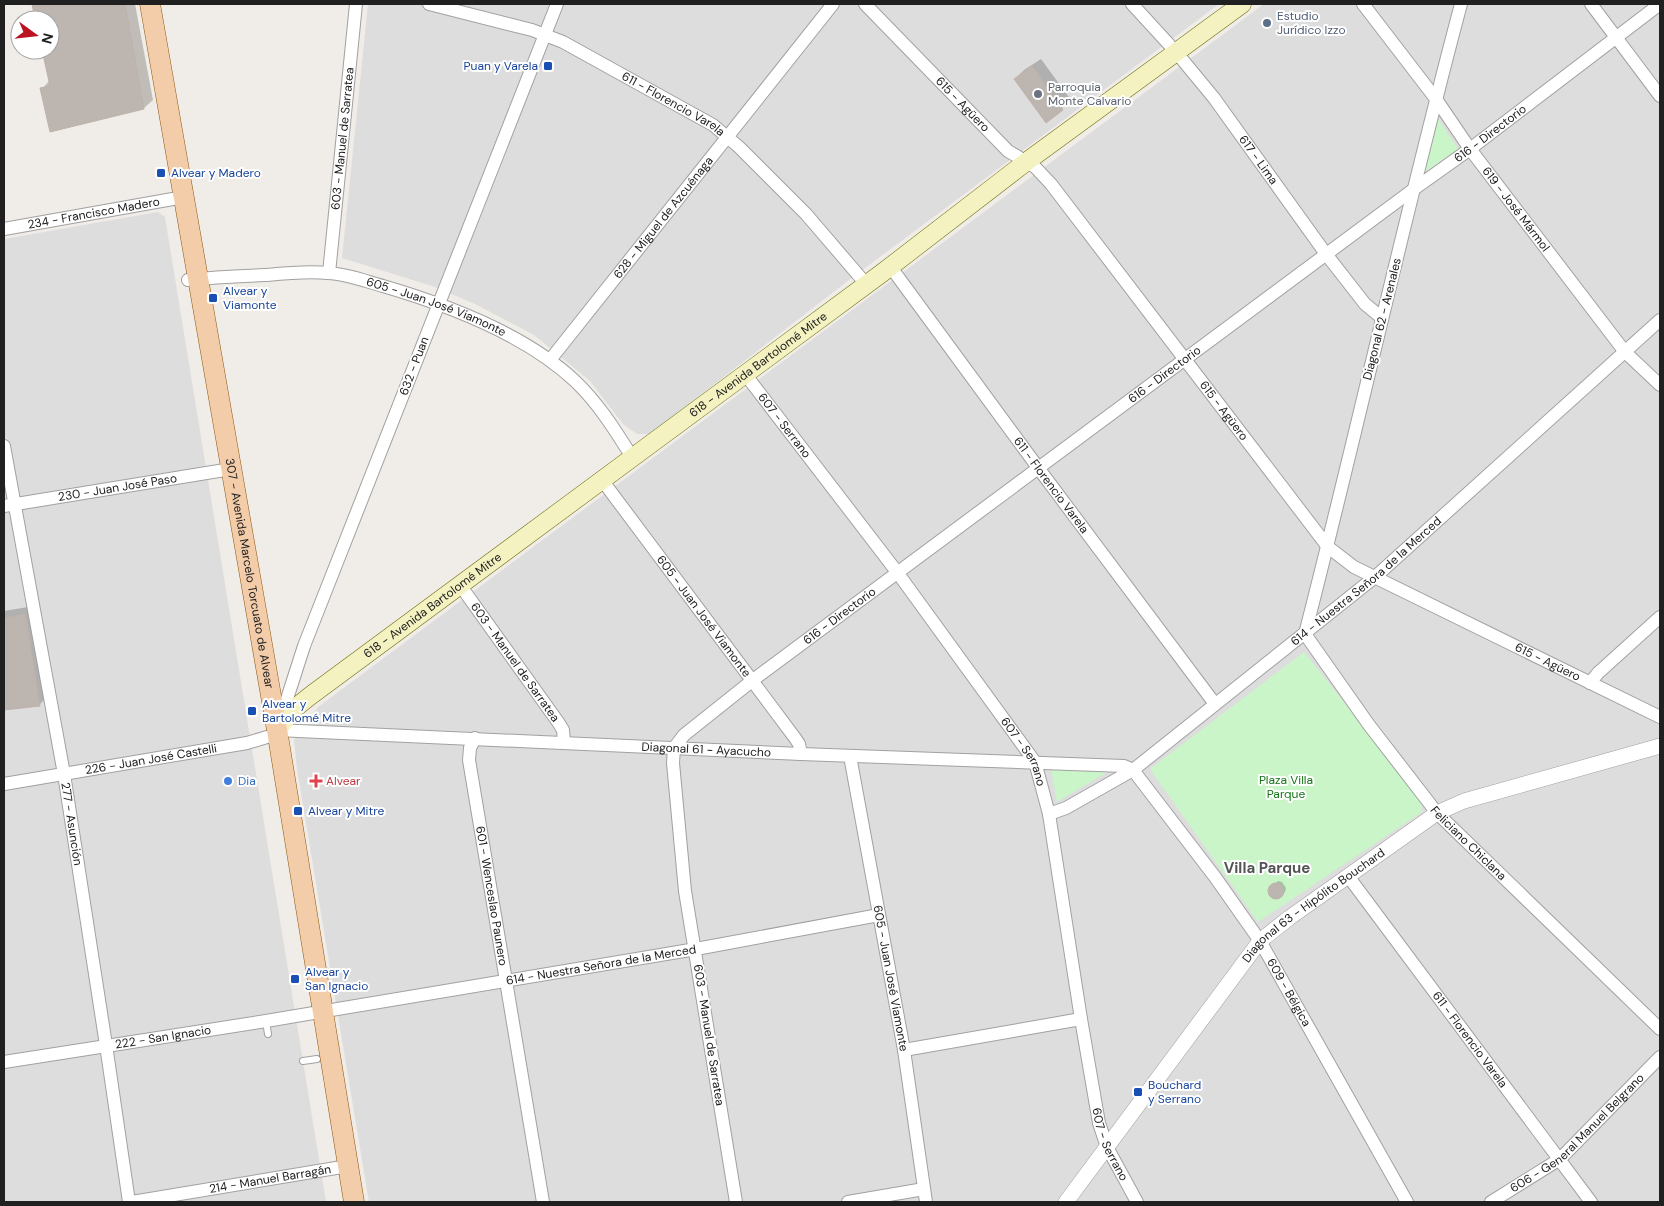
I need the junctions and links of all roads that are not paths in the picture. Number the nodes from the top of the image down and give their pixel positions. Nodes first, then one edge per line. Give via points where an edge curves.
1 (140, 4) edge
2 (150, 4) edge
3 (356, 4) edge
4 (429, 4) edge
5 (557, 4) edge
6 (833, 4) edge
7 (865, 4) edge
8 (1132, 4) edge
9 (1242, 4) edge
10 (1363, 4) edge
11 (1461, 4) edge
12 (1591, 4) edge
13 (1660, 4) edge
14 (545, 34) junction
15 (1617, 38) junction
16 (1176, 52) junction
17 (1660, 96) edge
18 (1436, 99) junction
19 (727, 136) junction
20 (1470, 149) junction
21 (1026, 162) junction
22 (1414, 189) junction
23 (178, 198) junction
24 (4, 229) edge
25 (1326, 254) junction
26 (890, 266) junction
27 (329, 272) junction
28 (193, 279) junction
29 (866, 284) junction
30 (438, 304) junction
31 (1382, 318) junction
32 (1660, 320) edge
33 (1625, 352) junction
34 (550, 360) junction
35 (1186, 360) junction
36 (745, 374) junction
37 (1660, 385) edge
38 (4, 446) edge
39 (632, 457) junction
40 (1039, 469) junction
41 (226, 470) junction
42 (602, 480) junction
43 (9, 505) edge
44 (1328, 547) junction
45 (897, 572) junction
46 (1375, 577) junction
47 (460, 585) junction
48 (1660, 617) edge
49 (1305, 634) junction
50 (753, 680) junction
51 (1590, 683) junction
52 (1215, 704) junction
53 (1660, 717) edge
54 (272, 734) junction
55 (475, 738) junction
56 (564, 742) junction
57 (1660, 746) edge
58 (674, 748) junction
59 (801, 754) junction
60 (850, 756) junction
61 (1035, 762) junction
62 (1133, 770) junction
63 (64, 774) junction
64 (4, 784) edge
65 (1438, 813) junction
66 (1049, 814) junction
67 (1348, 876) junction
68 (878, 916) junction
69 (1260, 941) junction
70 (696, 949) junction
71 (507, 980) junction
72 (316, 1012) junction
73 (1081, 1019) junction
74 (266, 1020) junction
75 (1660, 1029) edge
76 (268, 1034) dead end
77 (106, 1045) junction
78 (904, 1050) junction
79 (1660, 1057) edge
80 (4, 1062) edge
81 (1107, 1147) junction
82 (1560, 1159) junction
83 (342, 1167) junction
84 (924, 1189) junction
85 (130, 1202) edge
86 (341, 1202) edge
87 (354, 1202) edge
88 (543, 1202) edge
89 (736, 1202) edge
90 (848, 1202) edge
91 (926, 1202) edge
92 (1066, 1202) edge
93 (1137, 1202) edge
94 (1407, 1202) edge
95 (1490, 1202) edge
96 (1590, 1202) edge

1 - 23 main road, 307 - Avenida Marcelo Torcuato de Alvear
2 - 23 main road, 307 - Avenida Marcelo Torcuato de Alvear
3 - 27 street, 603 - Manuel de Sarratea
4 - 14 street, 611 - Florencio Varela
5 - 14 street, 632 - Puan
6 - 19 street, 628 - Miguel de Azcuénaga
7 - 21 street, 615 - Agüero via 1008,151
8 - 16 street, 617 - Lima
9 - 16 main road, 618 - Avenida Bartolomé Mitre
10 - 18 street, 619 - José Mármol
11 - 18 street, Diagonal 62 - Arenales
12 - 15 street
13 - 15 street, 616 - Directorio
14 - 19 street, 611 - Florencio Varela via 704,120
14 - 30 street, 632 - Puan
15 - 17 street
15 - 20 street, 616 - Directorio
16 - 21 main road, 618 - Avenida Bartolomé Mitre
16 - 25 street, 617 - Lima via 1214,98
18 - 20 street, 619 - José Mármol
18 - 22 street, Diagonal 62 - Arenales
19 - 29 street, 611 - Florencio Varela via 806,214
19 - 34 street, 628 - Miguel de Azcuénaga
20 - 22 street, 616 - Directorio
20 - 33 street, 619 - José Mármol
21 - 26 main road, 618 - Avenida Bartolomé Mitre
21 - 35 street, 615 - Agüero via 1051,184
22 - 25 street, 616 - Directorio
22 - 31 street, Diagonal 62 - Arenales
23 - 24 street, 234 - Francisco Madero
23 - 28 main road, 307 - Avenida Marcelo Torcuato de Alvear
25 - 31 street, 617 - Lima via 1365,304
25 - 35 street, 616 - Directorio
26 - 29 main road, 618 - Avenida Bartolomé Mitre
26 - 40 street, 611 - Florencio Varela
27 - 28 street, 605 - Juan José Viamonte
27 - 30 street, 605 - Juan José Viamonte
28 - 41 main road, 307 - Avenida Marcelo Torcuato de Alvear
29 - 36 main road, 618 - Avenida Bartolomé Mitre
30 - 34 street, 605 - Juan José Viamonte via 491,326
30 - 54 street, 632 - Puan
31 - 44 street, Diagonal 62 - Arenales
32 - 33 street, 614 - Nuestra Señora de la Merced
33 - 37 street, 619 - José Mármol
33 - 46 street, 614 - Nuestra Señora de la Merced
34 - 39 street, 605 - Juan José Viamonte via 600,407
35 - 40 street, 616 - Directorio
35 - 44 street, 615 - Agüero
36 - 39 main road, 618 - Avenida Bartolomé Mitre
36 - 45 street, 607 - Serrano
38 - 43 street, 277 - Asunción
39 - 42 main road, 618 - Avenida Bartolomé Mitre
40 - 45 street, 616 - Directorio
40 - 52 street, 611 - Florencio Varela
41 - 43 street, 230 - Juan José Paso
41 - 54 main road, 307 - Avenida Marcelo Torcuato de Alvear
42 - 47 main road, 618 - Avenida Bartolomé Mitre
42 - 50 street, 605 - Juan José Viamonte
43 - 63 street, 277 - Asunción
44 - 46 street, 615 - Agüero via 1354,567
44 - 49 street, Diagonal 62 - Arenales
45 - 50 street, 616 - Directorio
45 - 61 street, 607 - Serrano
46 - 49 street, 614 - Nuestra Señora de la Merced
46 - 51 street, 615 - Agüero
47 - 54 main road, 618 - Avenida Bartolomé Mitre via 310,696
47 - 56 street, 603 - Manuel de Sarratea via 558,722
48 - 51 street
49 - 52 street, 614 - Nuestra Señora de la Merced
49 - 65 street, Feliciano Chiclana via 1369,725
50 - 58 street, 616 - Directorio via 684,735
50 - 59 street, 605 - Juan José Viamonte via 799,744
51 - 53 street, 615 - Agüero
52 - 62 street, 614 - Nuestra Señora de la Merced
54 - 55 street, Diagonal 61 - Ayacucho
54 - 63 street, 226 - Juan José Castelli via 247,743
54 - 72 main road, 307 - Avenida Marcelo Torcuato de Alvear
55 - 56 street, Diagonal 61 - Ayacucho
55 - 71 street, 601 - Wenceslao Paunero via 469,760
56 - 58 street, Diagonal 61 - Ayacucho
57 - 65 street, Diagonal 63 - Hipólito Bouchard via 1464,801
58 - 59 street, Diagonal 61 - Ayacucho
58 - 70 street, 603 - Manuel de Sarratea via 686,890
59 - 60 street, Diagonal 61 - Ayacucho
60 - 61 street, Diagonal 61 - Ayacucho
60 - 68 street, 605 - Juan José Viamonte
61 - 62 street, Diagonal 61 - Ayacucho via 1124,766
61 - 66 street, 607 - Serrano
62 - 66 street, 614 - Nuestra Señora de la Merced via 1066,808
62 - 69 street, 609 - Bélgica
63 - 64 street, 226 - Juan José Castelli
63 - 77 street, 277 - Asunción
65 - 67 street, Diagonal 63 - Hipólito Bouchard
65 - 75 street, Feliciano Chiclana
66 - 73 street, 607 - Serrano
67 - 69 street, Diagonal 63 - Hipólito Bouchard
67 - 82 street, 611 - Florencio Varela
68 - 70 street, 614 - Nuestra Señora de la Merced
68 - 78 street, 605 - Juan José Viamonte
69 - 81 street, Diagonal 63 - Hipólito Bouchard
69 - 94 street, 609 - Bélgica
70 - 71 street, 614 - Nuestra Señora de la Merced
70 - 89 street, 603 - Manuel de Sarratea
71 - 72 street, 614 - Nuestra Señora de la Merced
71 - 88 street, 601 - Wenceslao Paunero
72 - 74 street, 222 - San Ignacio
72 - 83 main road, 307 - Avenida Marcelo Torcuato de Alvear
72 - 83 main road, 307 - Avenida Marcelo Torcuato de Alvear via 310,1060
73 - 78 street
73 - 81 street, 607 - Serrano via 1099,1123
74 - 76 lane
74 - 77 street, 222 - San Ignacio
77 - 80 street, 222 - San Ignacio
77 - 85 street, 277 - Asunción
78 - 84 street, 605 - Juan José Viamonte
79 - 82 street, 606 - General Manuel Belgrano
81 - 92 street, Diagonal 63 - Hipólito Bouchard
81 - 93 street, 607 - Serrano
82 - 95 street, 606 - General Manuel Belgrano
82 - 96 street, 611 - Florencio Varela
83 - 85 street, 214 - Manuel Barragán
83 - 86 main road, 307 - Avenida Marcelo Torcuato de Alvear
83 - 87 main road, 307 - Avenida Marcelo Torcuato de Alvear
84 - 90 street
84 - 91 street, 605 - Juan José Viamonte

